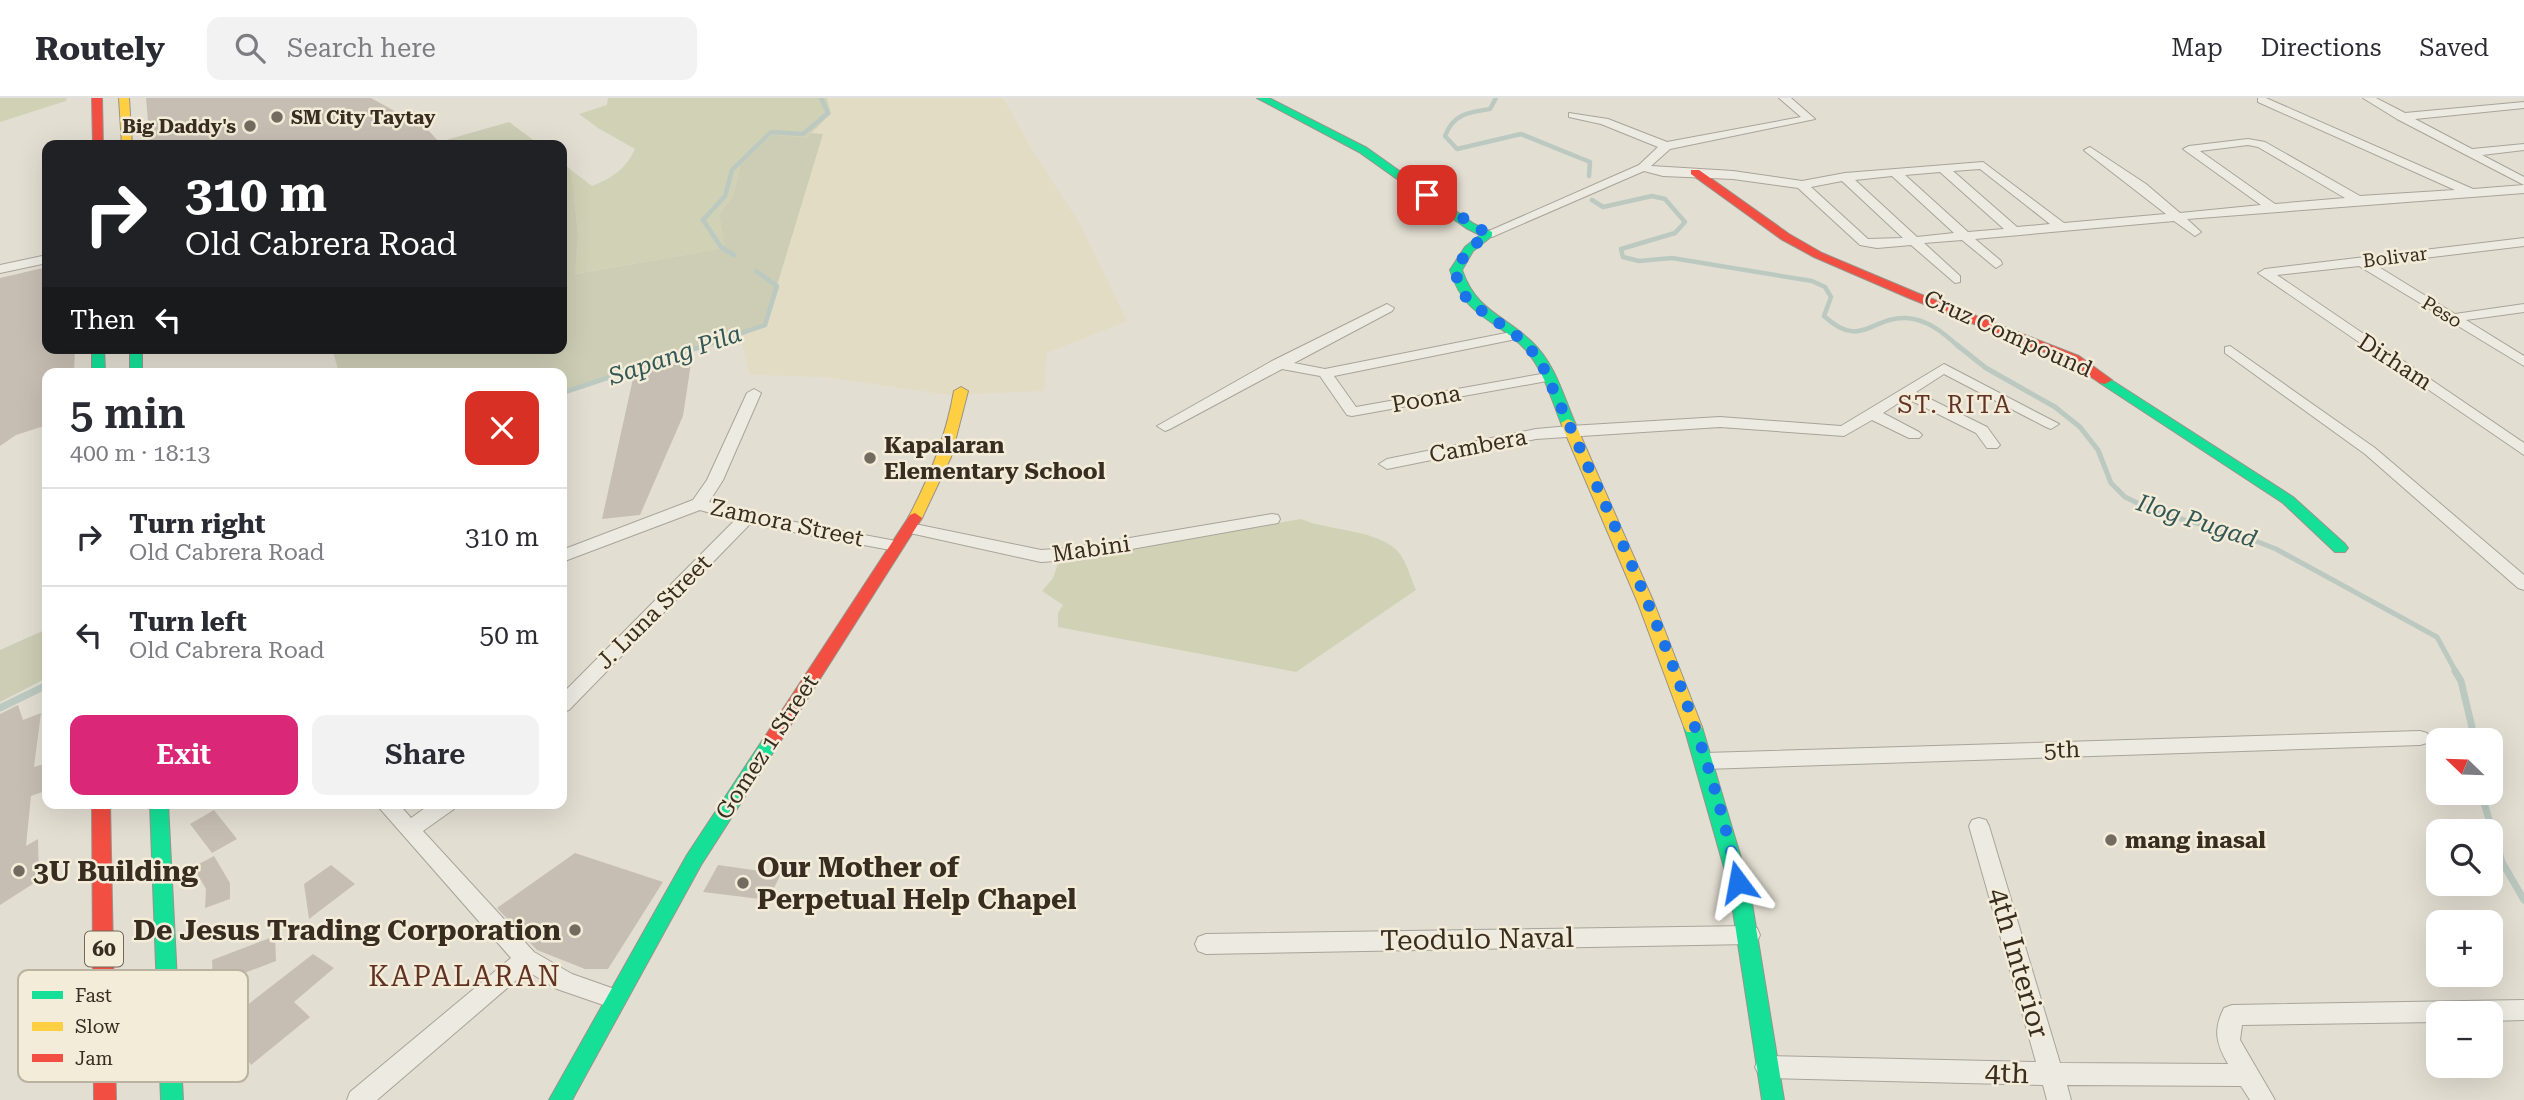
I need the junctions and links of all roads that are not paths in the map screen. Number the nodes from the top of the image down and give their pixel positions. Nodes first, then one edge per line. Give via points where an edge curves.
1 (97, 98) edge
2 (124, 98) edge
3 (1262, 98) edge
4 (1784, 98) edge
5 (2368, 98) edge
6 (2262, 100) dead end
7 (2524, 105) edge
8 (1573, 115) dead end
9 (2401, 117) junction
10 (98, 140) edge
11 (127, 140) edge
12 (1665, 146) junction
13 (2524, 147) edge
14 (2090, 150) dead end
15 (2468, 153) junction
16 (1643, 167) junction
17 (1942, 169) junction
18 (1695, 172) junction
19 (1894, 172) junction
20 (1845, 177) junction
21 (2524, 182) edge
22 (1802, 185) junction
23 (2524, 188) edge
24 (2473, 193) junction
25 (2358, 200) junction
26 (2273, 208) junction
27 (2179, 218) junction
28 (2064, 229) junction
29 (2195, 232) dead end
30 (2017, 233) junction
31 (1488, 234) junction
32 (1967, 238) junction
33 (2524, 242) edge
34 (1914, 243) junction
35 (42, 260) edge
36 (2360, 261) junction
37 (1996, 264) dead end
38 (0, 269) edge
39 (2265, 272) joint
40 (1955, 279) dead end
41 (1387, 308) dead end
42 (2524, 308) edge
43 (2452, 318) junction
44 (1516, 335) junction
45 (2230, 350) dead end
46 (2524, 362) edge
47 (1277, 364) junction
48 (1325, 373) junction
49 (1547, 377) junction
50 (961, 391) dead end
51 (1905, 392) junction
52 (754, 393) dead end
53 (1873, 414) junction
54 (2051, 424) dead end
55 (1165, 426) dead end
56 (1570, 431) junction
57 (1914, 435) dead end
58 (1992, 445) dead end
59 (2524, 450) edge
60 (1387, 464) dead end
61 (699, 504) junction
62 (746, 518) junction
63 (1272, 519) dead end
64 (910, 528) junction
65 (896, 546) junction
66 (2340, 548) dead end
67 (567, 554) edge
68 (2524, 584) edge
69 (567, 700) edge
70 (2420, 738) dead end
71 (1705, 761) junction
72 (101, 809) edge
73 (159, 809) edge
74 (391, 809) edge
75 (439, 809) edge
76 (1979, 826) dead end
77 (410, 830) junction
78 (1749, 935) junction
79 (1206, 944) dead end
80 (526, 959) junction
81 (104, 970) edge
82 (166, 970) edge
83 (615, 999) junction
84 (2524, 1010) edge
85 (1767, 1067) junction
86 (2051, 1074) junction
87 (2247, 1075) junction
88 (106, 1082) edge
89 (171, 1082) edge
90 (106, 1100) edge
91 (172, 1100) edge
92 (359, 1100) edge
93 (560, 1100) edge
94 (1773, 1100) edge
95 (2059, 1100) edge
96 (2263, 1100) edge

1 - 10 street
2 - 11 street
3 - 31 street via 1363,150
4 - 12 street via 1810,119
5 - 9 street
6 - 24 street
7 - 9 street
8 - 12 street via 1604,121
9 - 15 street
12 - 16 street
13 - 15 street
14 - 27 street
15 - 21 street
16 - 18 street
16 - 31 street
17 - 19 street
17 - 28 street via 1988,167
17 - 30 street
18 - 22 street
18 - 66 street, Cruz Compound via 1725,190 1743,209 1816,254 2074,359 2288,500
19 - 20 street
19 - 32 street
20 - 22 street
20 - 34 street
22 - 34 street via 1864,242
23 - 24 street
24 - 25 street
25 - 26 street
25 - 26 street via 2261,144 2189,149
26 - 27 street
27 - 28 street
27 - 29 street
28 - 30 street
30 - 32 street
31 - 44 street via 1469,249 1455,270 1460,290
32 - 34 street
32 - 37 street
33 - 36 street, Bolivar
34 - 40 street
35 - 38 street
36 - 39 street, Bolivar
36 - 43 street, Peso
39 - 59 street, Dirham
41 - 47 street
42 - 43 street
43 - 46 street, Peso
44 - 48 street
44 - 49 street via 1539,358
45 - 68 street via 2370,451
47 - 48 street
47 - 55 street
48 - 49 street, Poona via 1352,412
49 - 56 street
50 - 64 street, Gomez 1 Street via 956,426 942,468
51 - 53 street, Cambera
51 - 54 street, Cambera via 1944,368
51 - 58 street via 1982,429
52 - 61 street via 715,480
53 - 56 street, Cambera via 1844,431 1720,422
53 - 57 street
56 - 60 street, Cambera
56 - 71 street via 1656,621
61 - 62 street, Zamora Street
61 - 67 street, Zamora Street
62 - 65 street, Zamora Street
62 - 69 street, J. Luna Street
63 - 64 street, Mabini via 1041,556
64 - 65 street, Gomez 1 Street
65 - 83 street, Gomez 1 Street via 694,860
70 - 71 street, 5th
71 - 78 street
72 - 81 street, 60
73 - 82 street
74 - 77 street
75 - 77 street
76 - 86 street, 4th Interior
77 - 80 street
78 - 79 street, Teodulo Naval
78 - 85 street
80 - 83 street via 565,982
80 - 92 street
83 - 93 street, Gomez 1 Street
84 - 87 street via 2232,1015 2228,1041
85 - 86 street, 4th
85 - 94 street
86 - 87 street, 4th
86 - 95 street, 4th Interior
87 - 96 street
88 - 90 street, 60
89 - 91 street

